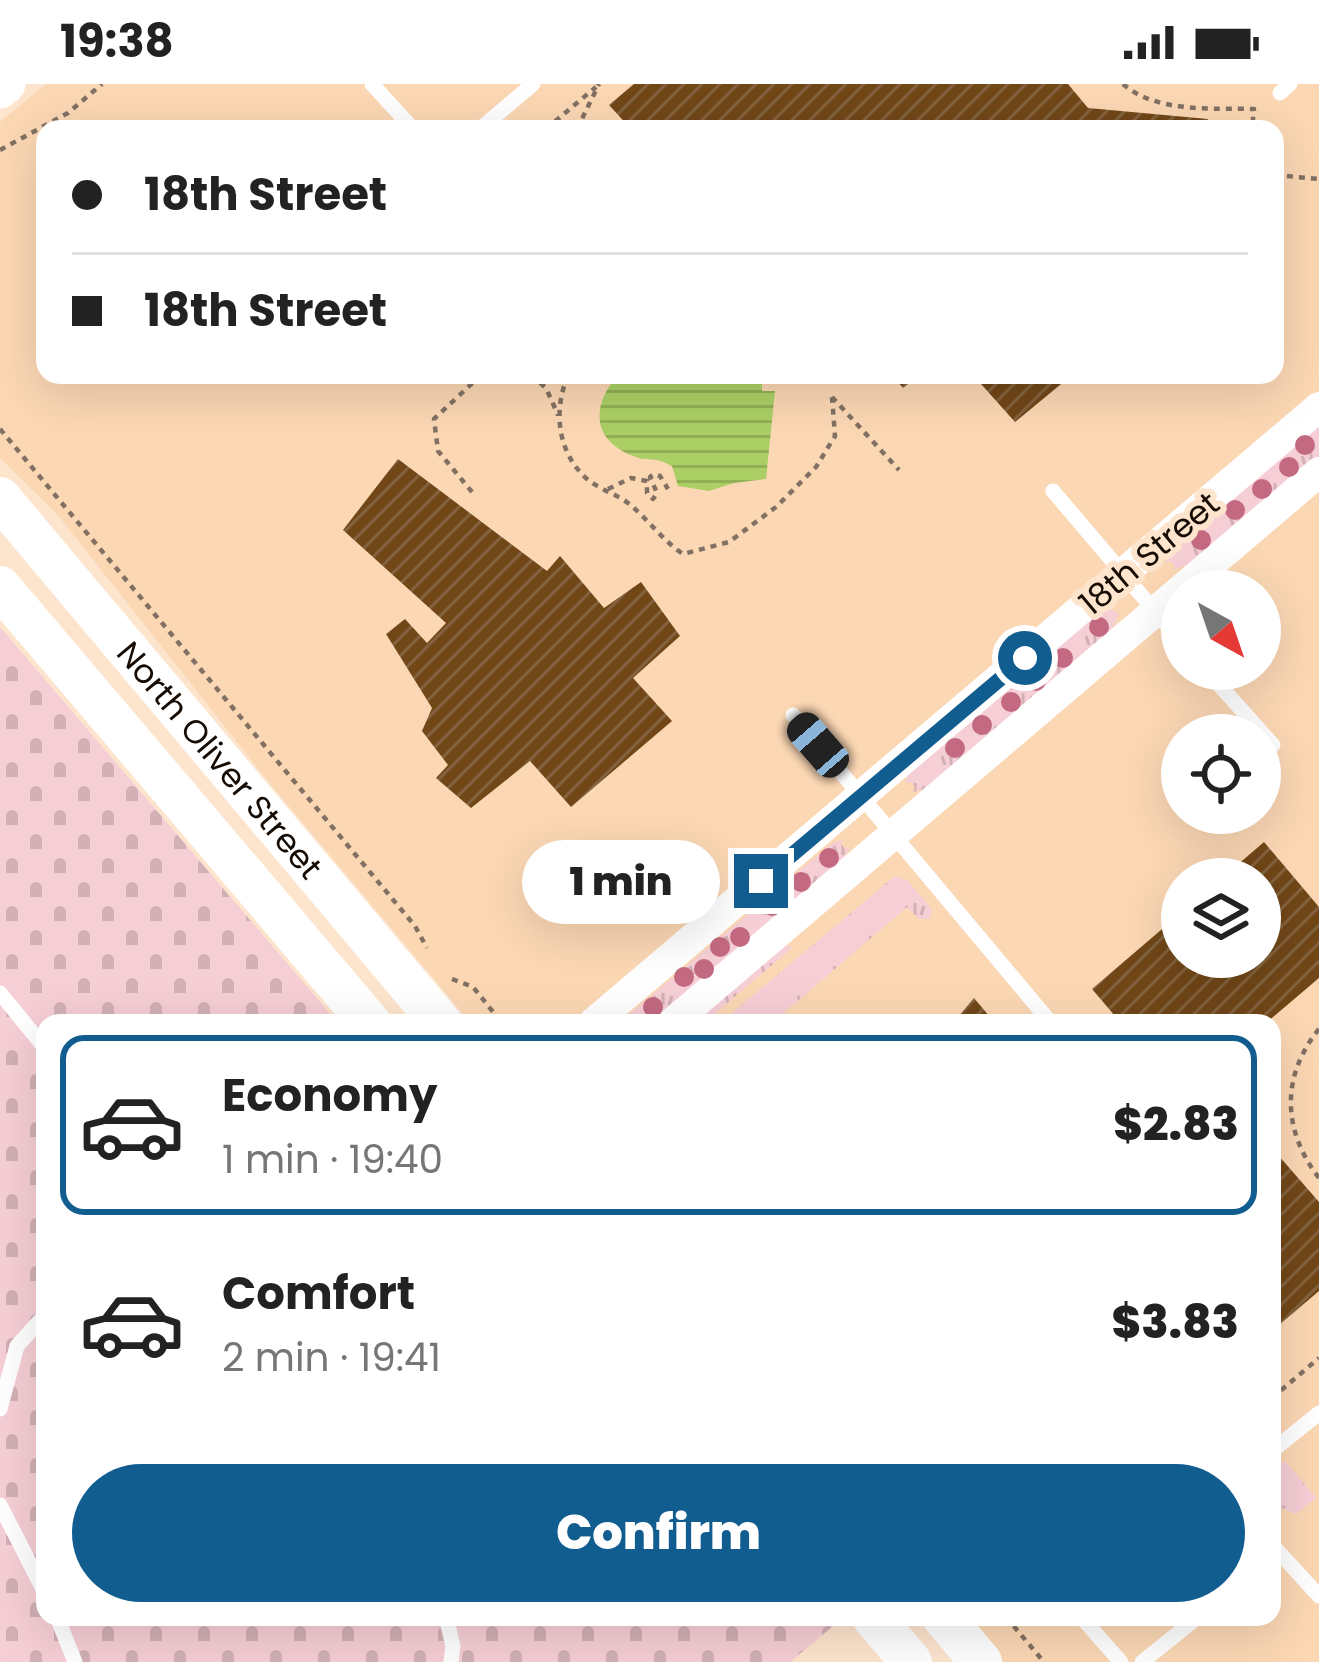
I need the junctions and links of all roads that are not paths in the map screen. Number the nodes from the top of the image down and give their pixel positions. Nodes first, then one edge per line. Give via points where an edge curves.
1 (372, 84) edge
2 (532, 84) edge
3 (404, 120) edge
4 (490, 120) edge
5 (1319, 407) edge
6 (1319, 472) edge
7 (1053, 491) dead end
8 (0, 498) edge
9 (1122, 575) junction
10 (0, 587) edge
11 (1154, 612) junction
12 (1161, 620) edge
13 (1224, 690) edge
14 (1245, 714) edge
15 (793, 715) dead end
16 (862, 796) junction
17 (893, 836) junction
18 (0, 993) edge
19 (362, 1014) edge
20 (433, 1014) edge
21 (604, 1014) edge
22 (683, 1014) edge
23 (1043, 1014) edge
24 (36, 1037) edge
25 (36, 1325) edge
26 (0, 1409) edge
27 (1319, 1413) edge
28 (1281, 1444) edge
29 (0, 1505) edge
30 (1281, 1555) edge
31 (36, 1575) edge
32 (1319, 1597) edge
33 (61, 1626) edge
34 (448, 1626) edge
35 (881, 1626) edge
36 (952, 1626) edge
37 (1089, 1626) edge
38 (1187, 1626) edge
39 (75, 1662) edge
40 (451, 1662) edge
41 (911, 1662) edge
42 (982, 1662) edge
43 (1121, 1662) edge
44 (1142, 1662) edge

1 - 3 lane
2 - 4 lane
5 - 9 street, 18th Street
6 - 11 street, 18th Street
7 - 9 lane
8 - 20 main road, North Oliver Street
9 - 11 lane
9 - 16 street, 18th Street
10 - 19 main road, North Oliver Street
11 - 12 lane
11 - 17 street, 18th Street
13 - 14 lane
15 - 16 lane
16 - 17 lane
16 - 21 street, 18th Street
17 - 22 street, 18th Street
17 - 23 lane
18 - 24 lane
25 - 26 lane via 17,1346
27 - 28 lane
29 - 31 lane
30 - 32 lane
33 - 39 lane
34 - 40 lane
35 - 41 main road
36 - 42 main road
37 - 43 lane
38 - 44 lane

